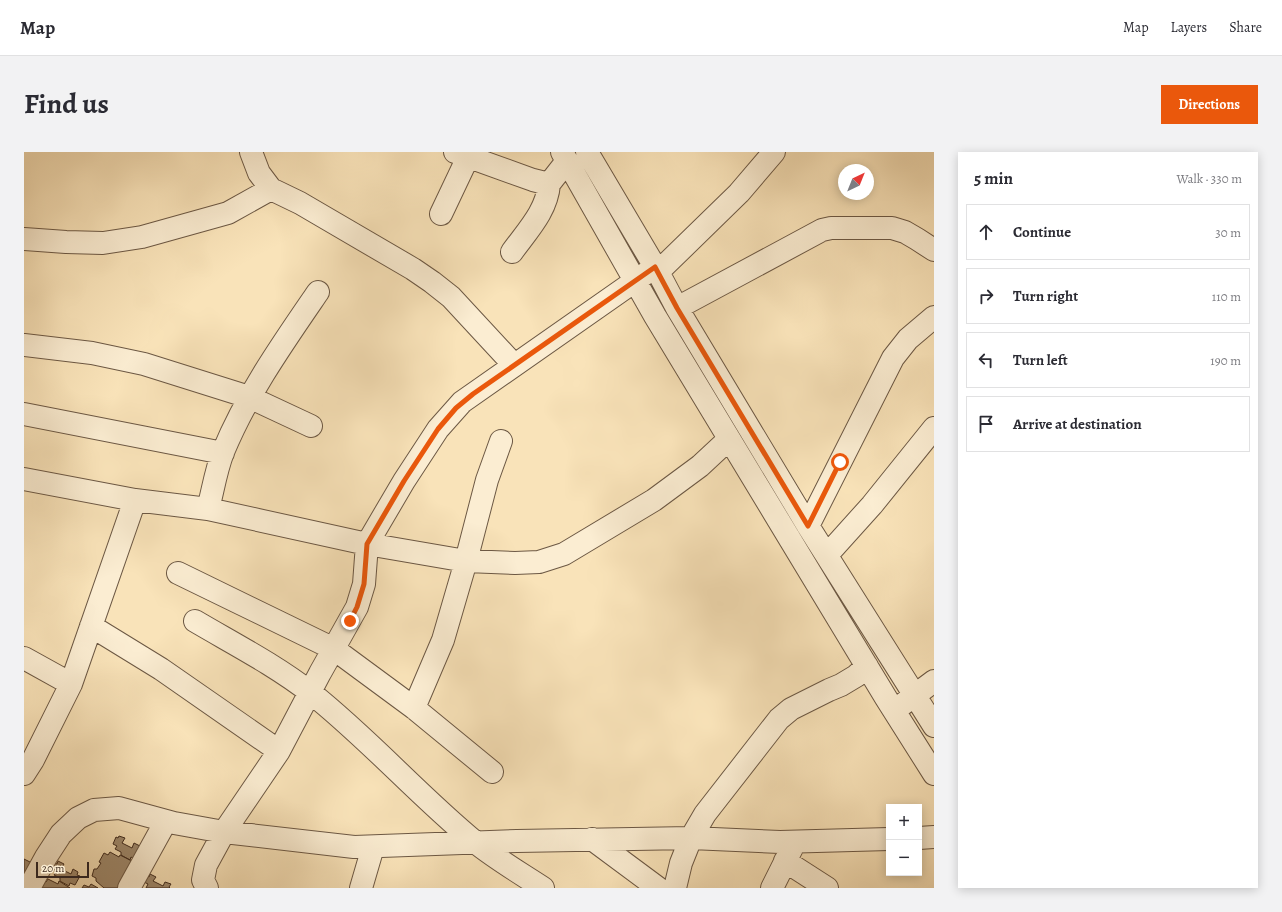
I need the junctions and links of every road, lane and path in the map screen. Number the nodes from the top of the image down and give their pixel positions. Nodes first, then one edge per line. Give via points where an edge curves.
1 (250, 152) edge
2 (587, 152) edge
3 (774, 152) edge
4 (461, 154) edge
5 (564, 156) edge
6 (549, 184) junction
7 (271, 189) junction
8 (441, 214) dead end
9 (24, 239) edge
10 (934, 250) edge
11 (512, 252) dead end
12 (656, 270) junction
13 (636, 281) junction
14 (318, 292) dead end
15 (677, 308) junction
16 (934, 317) edge
17 (24, 345) edge
18 (514, 365) junction
19 (249, 397) junction
20 (24, 414) edge
21 (311, 426) dead end
22 (934, 428) edge
23 (729, 439) junction
24 (500, 441) dead end
25 (223, 454) junction
26 (24, 479) edge
27 (135, 500) junction
28 (208, 509) junction
29 (808, 526) junction
30 (367, 544) junction
31 (827, 556) junction
32 (466, 561) junction
33 (178, 573) dead end
34 (195, 621) dead end
35 (91, 626) junction
36 (334, 649) junction
37 (24, 658) edge
38 (867, 666) junction
39 (934, 681) edge
40 (71, 684) junction
41 (310, 693) junction
42 (914, 696) junction
43 (414, 708) junction
44 (894, 710) junction
45 (934, 726) edge
46 (32, 740) edge
47 (280, 751) junction
48 (492, 772) dead end
49 (24, 774) edge
50 (934, 774) edge
51 (166, 821) junction
52 (224, 832) junction
53 (934, 837) edge
54 (691, 838) junction
55 (922, 838) edge
56 (592, 839) junction
57 (886, 839) edge
58 (476, 842) junction
59 (795, 842) junction
60 (373, 847) junction
61 (785, 861) junction
62 (29, 888) edge
63 (129, 888) edge
64 (207, 888) edge
65 (361, 888) edge
66 (543, 888) edge
67 (658, 888) edge
68 (675, 888) edge
69 (772, 888) edge
70 (827, 888) edge

1 - 7 street via 259,173
2 - 12 street
3 - 12 street via 739,193
4 - 6 street
4 - 8 street
5 - 6 street
5 - 13 street
6 - 11 street via 549,192 541,212
7 - 9 street via 228,213 142,236 102,242
7 - 18 street via 300,203 432,282 451,297
10 - 15 street via 904,232 892,228 822,230
12 - 13 street
12 - 15 street
13 - 18 street
13 - 23 street
14 - 19 street
15 - 29 street
16 - 29 street via 908,339 892,358
17 - 19 street via 92,353 144,364
18 - 30 street via 462,402 450,414 404,481
19 - 21 street
19 - 25 street
20 - 25 street
22 - 31 street
23 - 32 street via 700,466 654,500 564,554 540,562
23 - 38 street
24 - 32 street
25 - 28 street
26 - 27 street
27 - 28 street
27 - 35 street
28 - 30 street
29 - 31 street
30 - 32 street
30 - 36 street via 364,584 357,607
31 - 42 street
32 - 43 street via 443,640
33 - 36 street
34 - 41 street
35 - 40 street
35 - 47 street via 161,669
36 - 41 street
36 - 43 street
37 - 40 street
38 - 44 street
38 - 54 street via 856,676 791,709 779,719 705,814
39 - 42 street
40 - 46 street
41 - 47 street
41 - 58 street
42 - 44 street
42 - 45 street
43 - 48 street
44 - 50 street
46 - 49 street via 33,760
47 - 52 street
51 - 52 street
51 - 62 street via 119,808 94,810 78,818 61,834
51 - 63 street
52 - 60 street
52 - 64 street via 206,865 203,880
53 - 55 street
54 - 56 street
54 - 59 street
54 - 68 street
56 - 58 street
56 - 67 street
57 - 59 street
58 - 60 street
58 - 66 street
59 - 61 street
60 - 65 street
61 - 69 street
61 - 70 street

